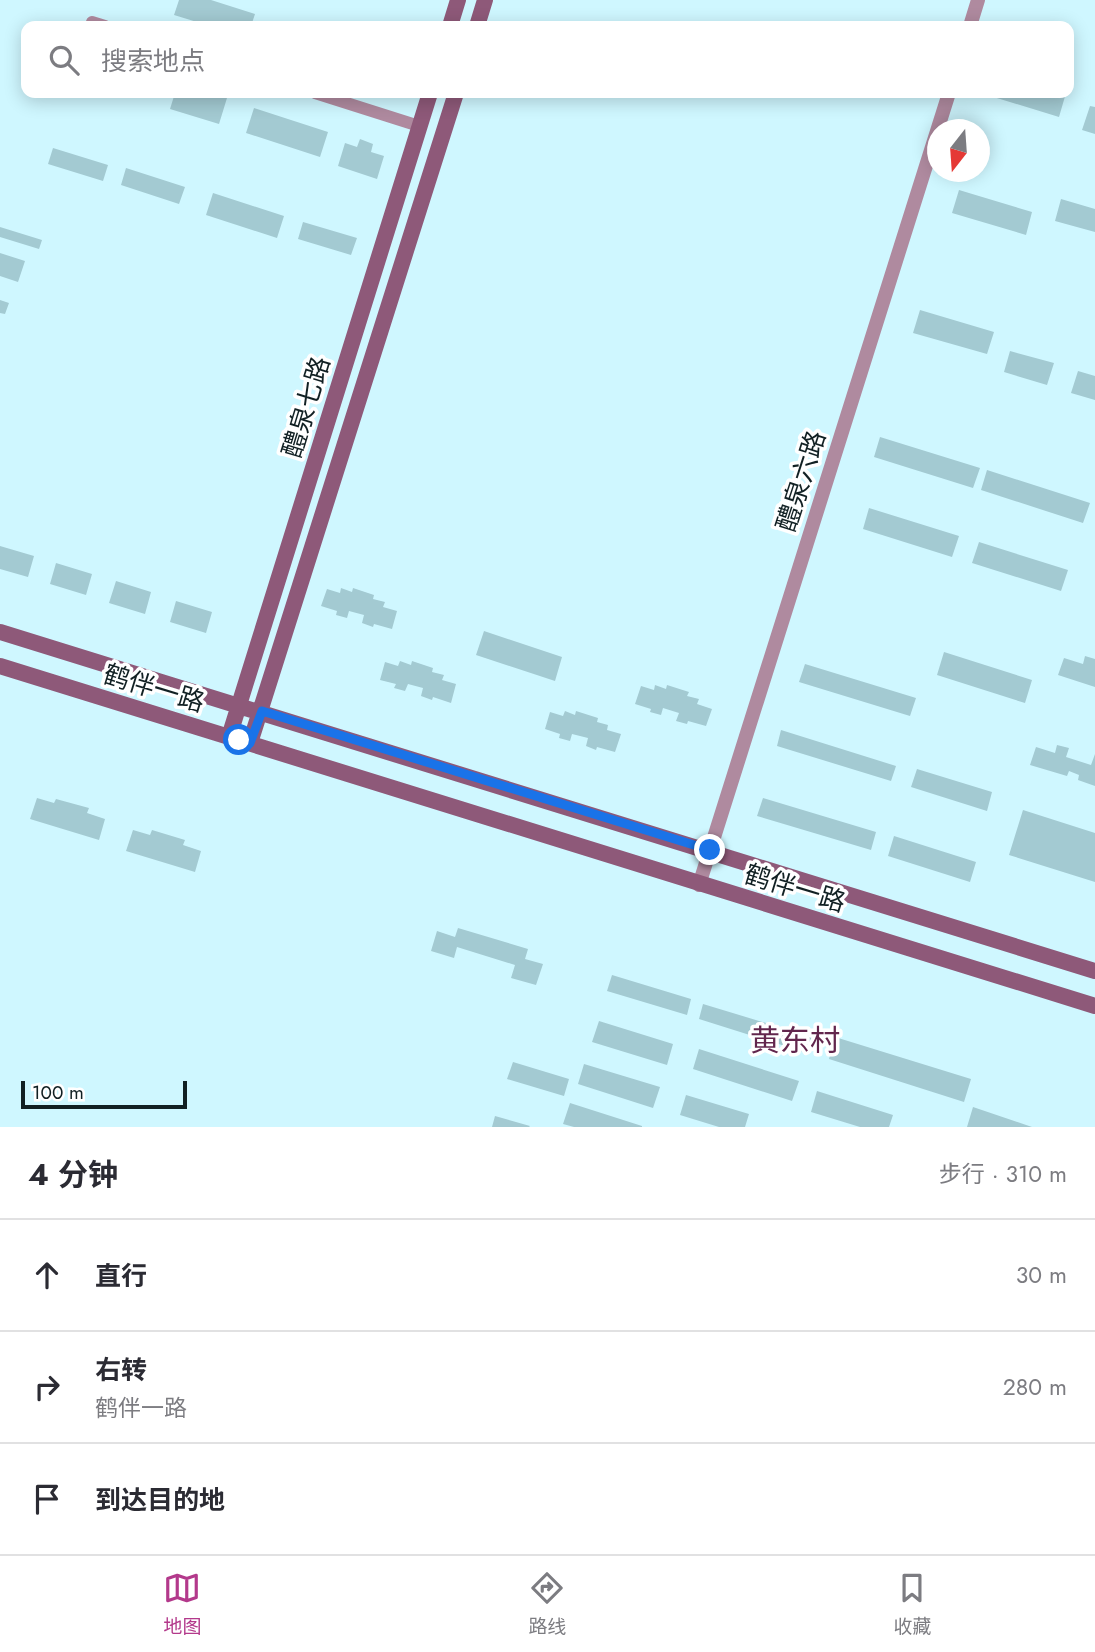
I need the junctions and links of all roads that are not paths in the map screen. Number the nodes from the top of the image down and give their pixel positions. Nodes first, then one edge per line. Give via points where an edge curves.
1 (458, 0) edge
2 (485, 0) edge
3 (978, 0) edge
4 (452, 21) edge
5 (479, 21) edge
6 (972, 21) edge
7 (331, 98) edge
8 (428, 98) edge
9 (454, 98) edge
10 (947, 98) edge
11 (419, 126) junction
12 (0, 632) edge
13 (0, 666) edge
14 (239, 704) junction
15 (262, 711) junction
16 (229, 737) junction
17 (250, 743) junction
18 (710, 850) junction
19 (699, 885) junction
20 (1095, 971) edge
21 (1095, 1006) edge

1 - 4 main road
2 - 5 main road
3 - 6 street
7 - 11 street
8 - 11 main road, 醴泉七路
9 - 15 main road
10 - 18 street, 醴泉六路
11 - 14 main road, 醴泉七路
12 - 14 main road, 鹤伴一路
13 - 16 main road, 鹤伴一路
14 - 15 main road, 鹤伴一路
14 - 16 main road, 醴泉七路
15 - 17 main road
15 - 18 main road, 鹤伴一路
16 - 17 main road, 鹤伴一路
17 - 19 main road, 鹤伴一路
18 - 19 street, 醴泉六路
18 - 20 main road, 鹤伴一路
19 - 21 main road, 鹤伴一路

